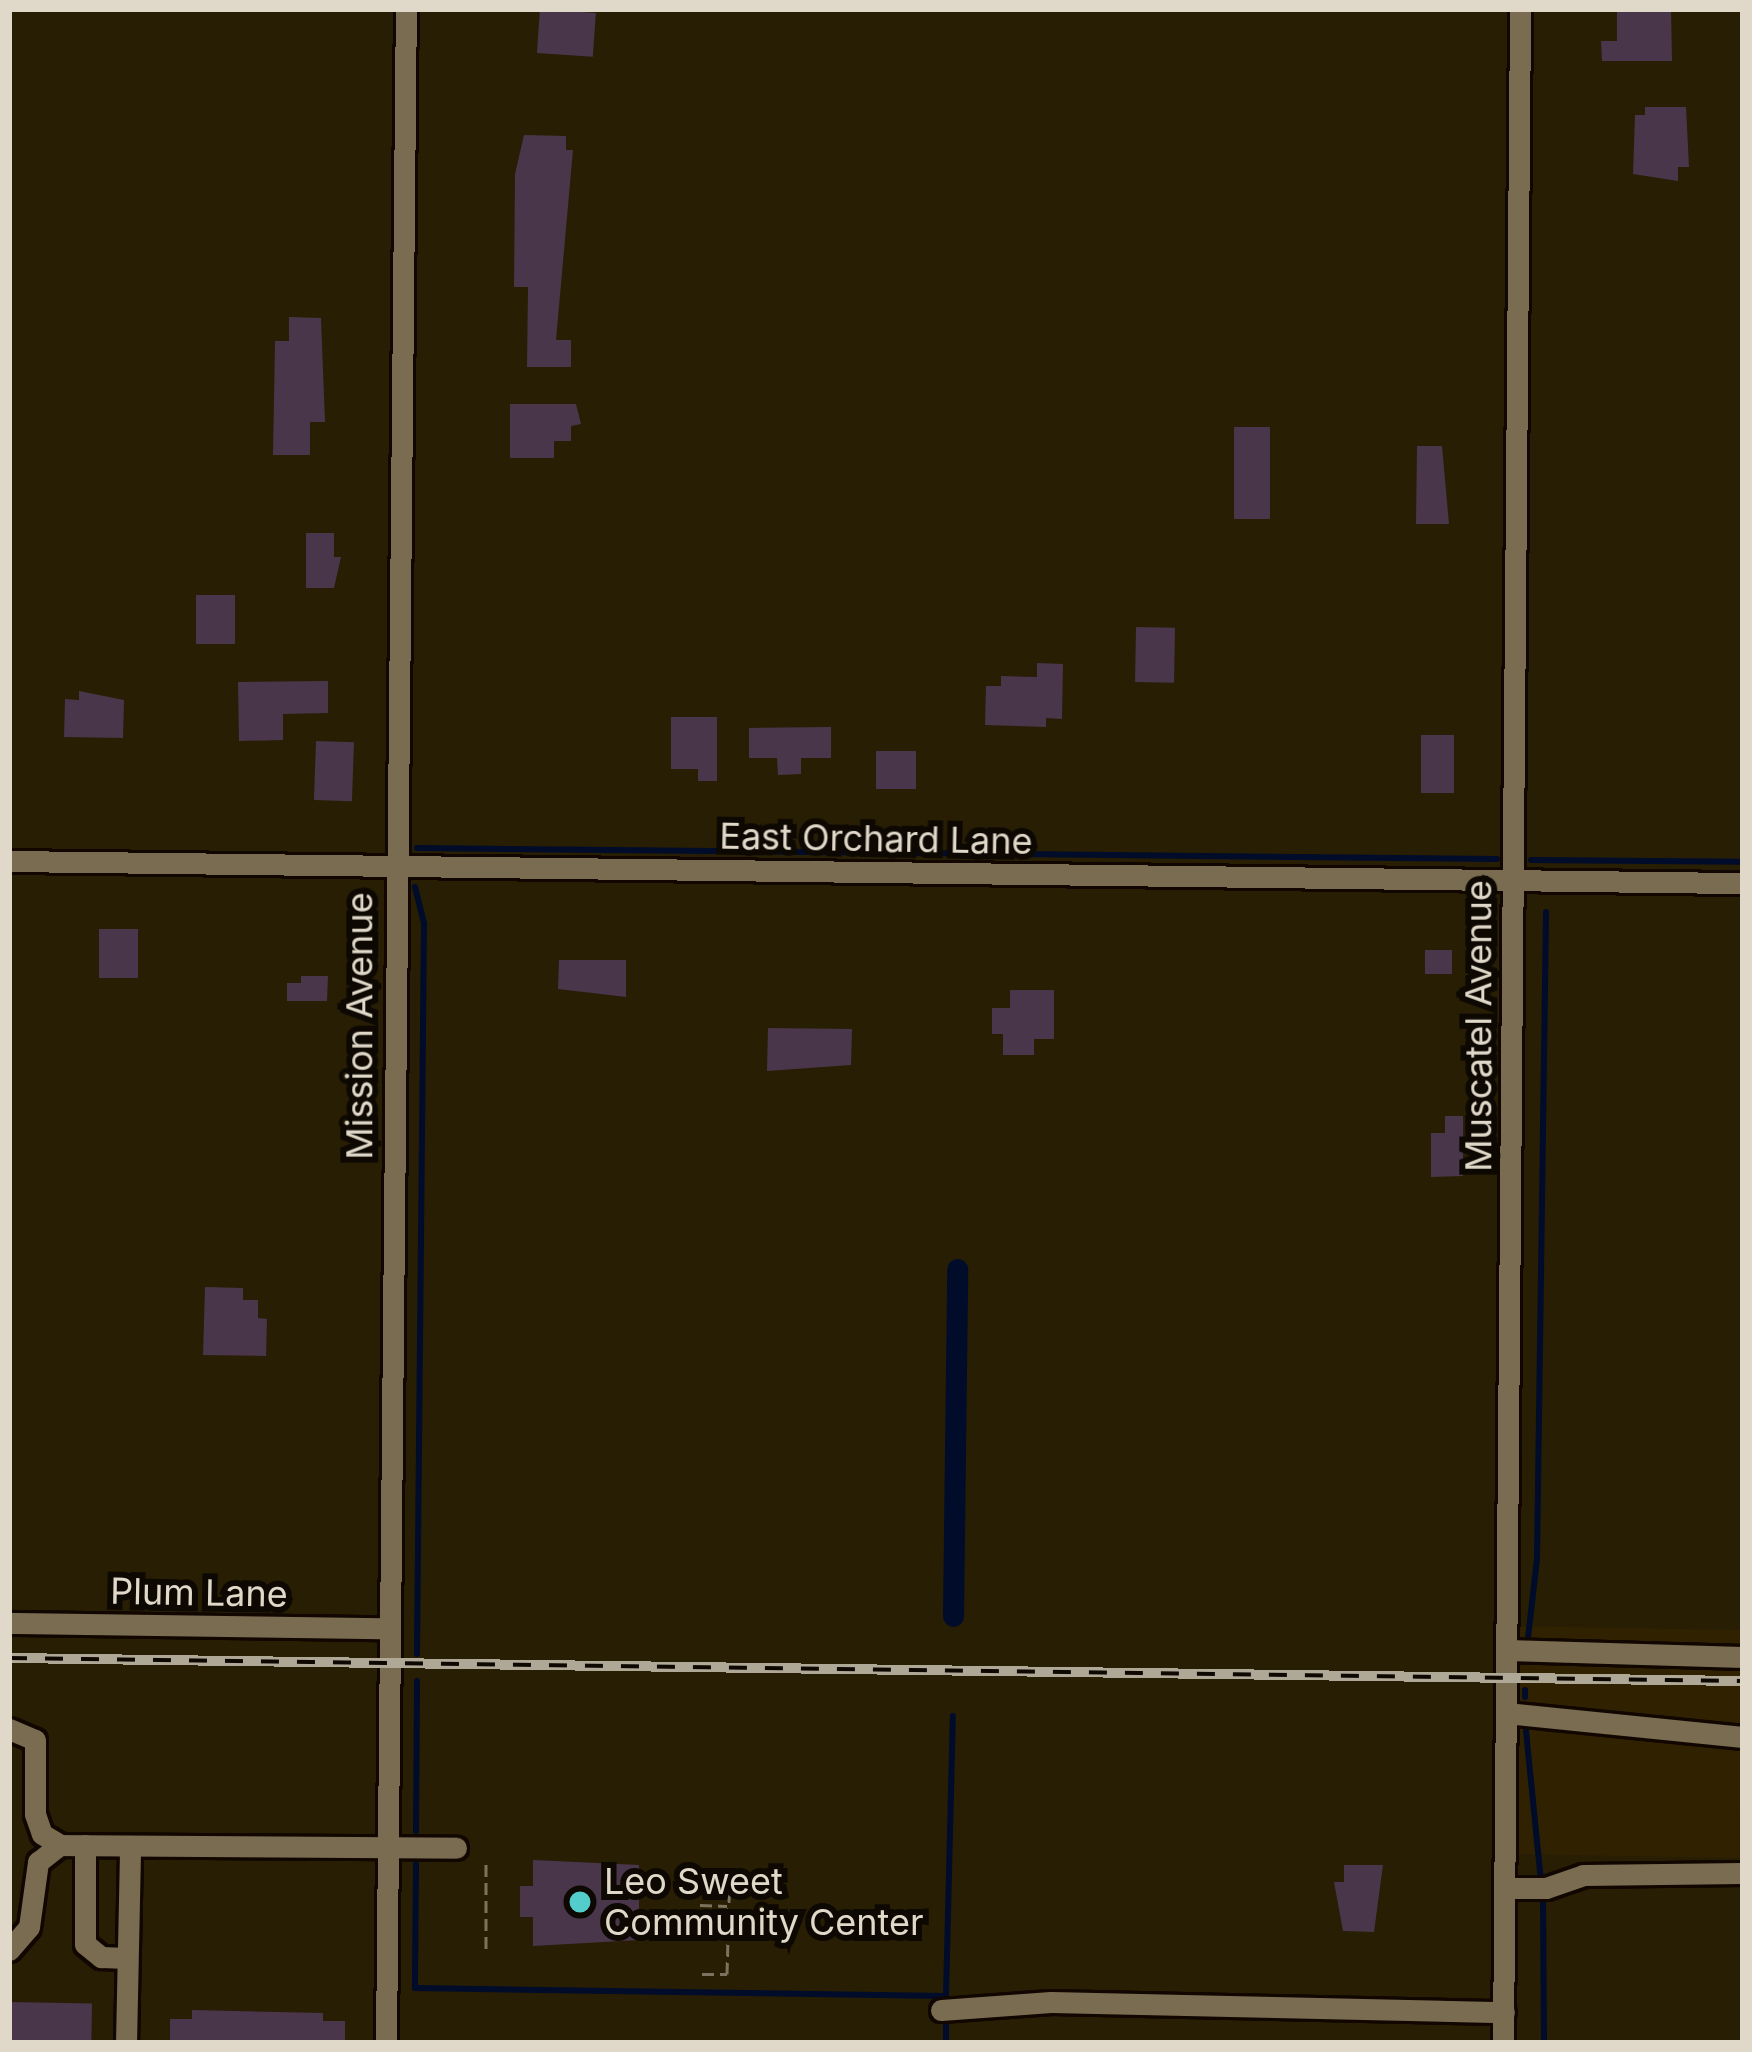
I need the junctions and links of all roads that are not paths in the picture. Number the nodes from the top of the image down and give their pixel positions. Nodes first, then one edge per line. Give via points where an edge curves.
1 (406, 9) edge
2 (1520, 9) edge
3 (9, 861) edge
4 (394, 866) junction
5 (1514, 880) junction
6 (1743, 883) edge
7 (9, 1623) edge
8 (389, 1628) junction
9 (1507, 1650) junction
10 (1743, 1657) edge
11 (1506, 1713) junction
12 (9, 1729) edge
13 (1743, 1737) edge
14 (60, 1845) junction
15 (85, 1845) junction
16 (130, 1846) junction
17 (387, 1847) junction
18 (456, 1848) dead end
19 (1743, 1873) edge
20 (1505, 1888) junction
21 (9, 1950) edge
22 (127, 1958) junction
23 (947, 2011) dead end
24 (1504, 2012) junction
25 (126, 2043) edge
26 (386, 2043) edge
27 (1504, 2043) edge

1 - 4 street, Mission Avenue
2 - 5 street, Muscatel Avenue
3 - 4 street, East Orchard Lane
4 - 5 street, East Orchard Lane
4 - 8 street, Mission Avenue
5 - 6 street, East Orchard Lane
5 - 9 street, Muscatel Avenue
7 - 8 street, Plum Lane
8 - 17 street, Mission Avenue
9 - 10 street
9 - 11 street, Muscatel Avenue
11 - 13 street
11 - 20 street, Muscatel Avenue
12 - 14 street via 35,1740 35,1814 41,1834
14 - 15 street
14 - 21 street via 38,1862 29,1927
15 - 16 street
15 - 22 street via 85,1944 101,1957
16 - 17 street
16 - 22 street
17 - 18 street
17 - 26 street, Mission Avenue
19 - 20 street via 1583,1875 1543,1888
20 - 24 street, Muscatel Avenue
22 - 25 street
23 - 24 street via 1051,2002
24 - 27 street, Muscatel Avenue

